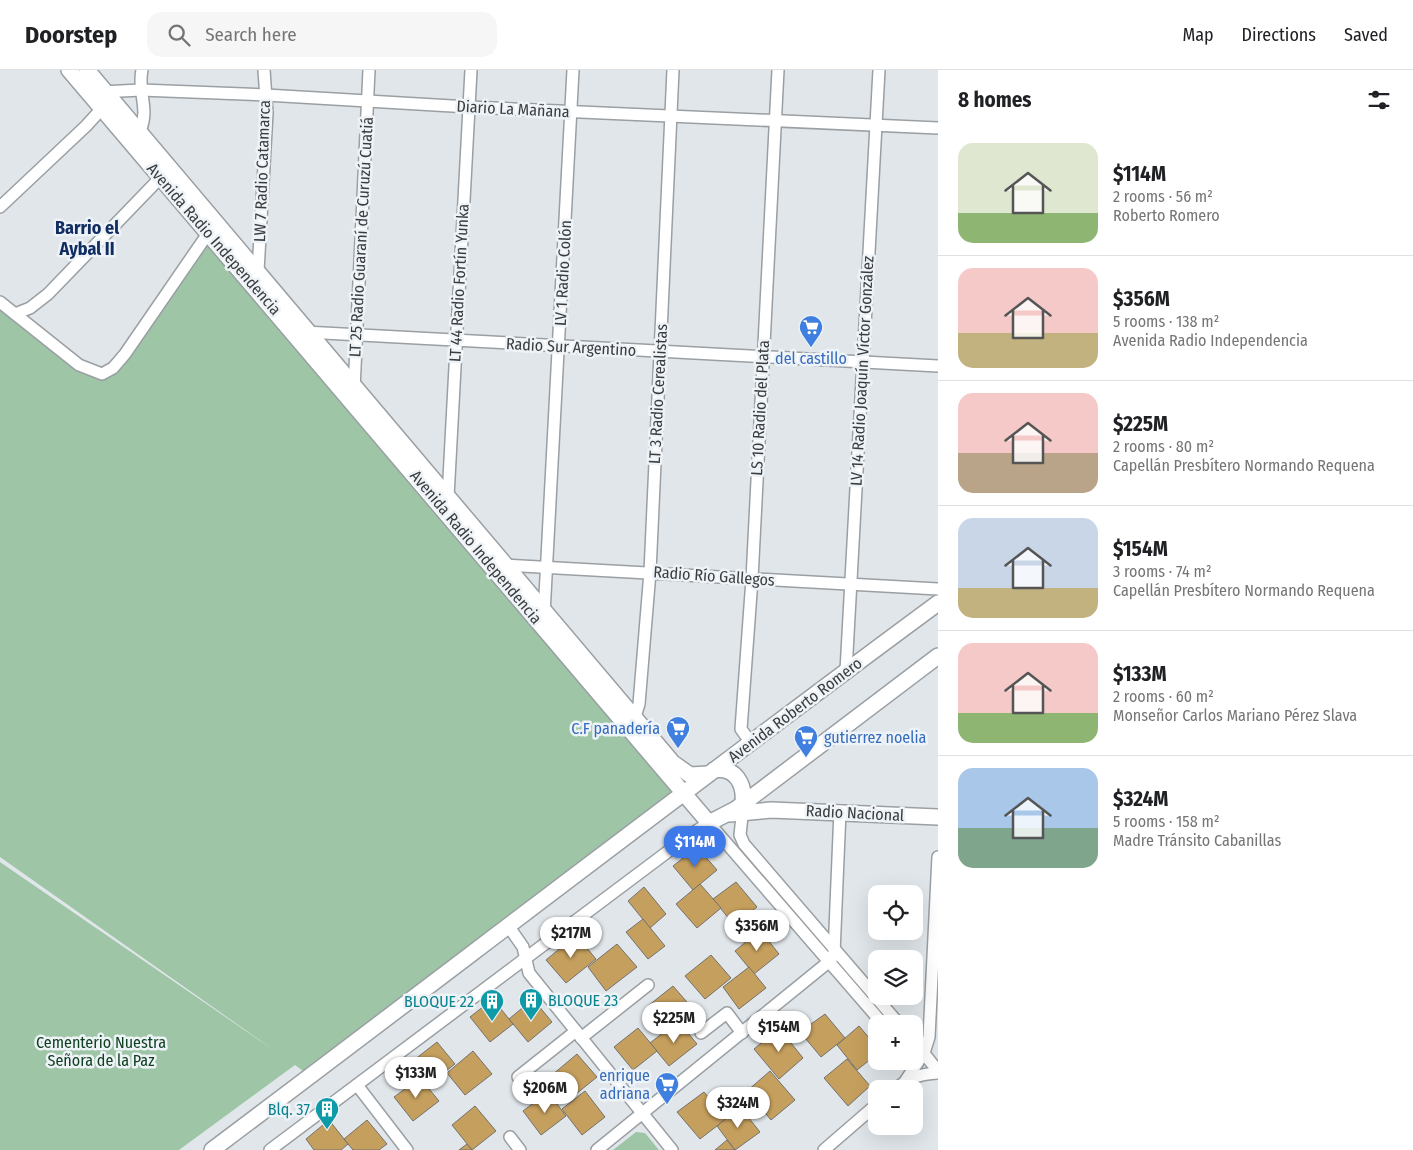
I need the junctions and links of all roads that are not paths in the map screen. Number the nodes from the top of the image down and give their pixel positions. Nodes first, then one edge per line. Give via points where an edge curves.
1 (69, 70) edge
2 (87, 70) edge
3 (142, 70) edge
4 (264, 70) edge
5 (369, 70) edge
6 (470, 70) edge
7 (573, 70) edge
8 (673, 70) edge
9 (778, 70) edge
10 (879, 70) edge
11 (141, 90) junction
12 (266, 95) junction
13 (107, 99) junction
14 (367, 102) junction
15 (469, 107) junction
16 (570, 112) junction
17 (670, 116) junction
18 (776, 121) junction
19 (876, 125) junction
20 (938, 128) edge
21 (140, 131) junction
22 (161, 177) junction
23 (0, 207) edge
24 (208, 232) junction
25 (258, 271) junction
26 (0, 302) edge
27 (15, 314) junction
28 (293, 332) junction
29 (309, 332) junction
30 (357, 336) junction
31 (456, 341) junction
32 (560, 347) junction
33 (660, 352) junction
34 (762, 357) junction
35 (862, 362) junction
36 (938, 366) edge
37 (354, 387) junction
38 (354, 403) junction
39 (448, 496) junction
40 (490, 565) junction
41 (507, 566) junction
42 (548, 567) junction
43 (650, 572) junction
44 (752, 579) junction
45 (852, 585) junction
46 (938, 589) edge
47 (938, 603) edge
48 (544, 610) junction
49 (543, 626) junction
50 (938, 656) edge
51 (846, 671) junction
52 (635, 716) junction
53 (751, 743) junction
54 (711, 772) junction
55 (684, 792) junction
56 (742, 802) junction
57 (697, 808) junction
58 (840, 812) junction
59 (652, 816) junction
60 (938, 817) edge
61 (709, 823) junction
62 (938, 857) edge
63 (508, 927) junction
64 (834, 947) junction
65 (526, 958) junction
66 (830, 961) junction
67 (648, 985) dead end
68 (875, 1015) edge
69 (891, 1015) edge
70 (701, 1033) dead end
71 (742, 1033) junction
72 (578, 1034) junction
73 (924, 1053) joint
74 (923, 1065) edge
75 (911, 1070) edge
76 (938, 1072) edge
77 (518, 1077) dead end
78 (906, 1080) joint
79 (357, 1085) junction
80 (868, 1113) edge
81 (643, 1114) junction
82 (510, 1137) dead end
83 (212, 1150) edge
84 (270, 1150) edge
85 (408, 1150) edge
86 (520, 1150) edge
87 (598, 1150) edge
88 (672, 1150) edge
89 (824, 1150) edge

1 - 13 main road, Avenida Radio Independencia via 89,93
2 - 13 main road, Avenida Radio Independencia
3 - 11 street
4 - 12 street, LW 7 Radio Catamarca
5 - 14 street, LT 25 Radio Guaraní de Curuzú Cuatiá
6 - 15 street, LT 44 Radio Fortín Yunka
7 - 16 street, LV 1 Radio Colón
8 - 17 street, LT 3 Radio Cerealistas
9 - 18 street, LS 10 Radio del Plata
10 - 19 street, LV 14 Radio Joaquín Víctor González
11 - 12 street, Diario La Mañana
11 - 13 street, Diario La Mañana
11 - 21 street via 145,103
12 - 14 street, Diario La Mañana
12 - 25 street, LW 7 Radio Catamarca
13 - 21 main road, Avenida Radio Independencia
13 - 22 main road, Avenida Radio Independencia
13 - 23 street
14 - 15 street, Diario La Mañana
14 - 30 street, LT 25 Radio Guaraní de Curuzú Cuatiá
15 - 16 street, Diario La Mañana
15 - 31 street, LT 44 Radio Fortín Yunka
16 - 17 street, Diario La Mañana
16 - 32 street, LV 1 Radio Colón
17 - 18 street, Diario La Mañana
17 - 33 street, LT 3 Radio Cerealistas
18 - 19 street, Diario La Mañana
18 - 34 street, LS 10 Radio del Plata
19 - 20 street, Diario La Mañana
19 - 35 street, LV 14 Radio Joaquín Víctor González
21 - 25 main road, Avenida Radio Independencia
22 - 24 main road, Avenida Radio Independencia
22 - 27 street via 48,294 30,308
24 - 27 street via 125,354 113,368 102,374 79,365
24 - 28 main road, Avenida Radio Independencia
25 - 29 main road, Avenida Radio Independencia
26 - 27 street
28 - 29 street, Radio Sur Argentino
28 - 38 main road, Avenida Radio Independencia
29 - 30 street, Radio Sur Argentino
29 - 37 main road, Avenida Radio Independencia
30 - 31 street, Radio Sur Argentino
30 - 37 street, LT 25 Radio Guaraní de Curuzú Cuatiá
31 - 32 street, Radio Sur Argentino
31 - 39 street, LT 44 Radio Fortín Yunka
32 - 33 street, Radio Sur Argentino
32 - 42 street, LV 1 Radio Colón
33 - 34 street, Radio Sur Argentino
33 - 43 street, LT 3 Radio Cerealistas
34 - 35 street, Radio Sur Argentino
34 - 44 street, LS 10 Radio del Plata
35 - 36 street, Radio Sur Argentino
35 - 45 street, LV 14 Radio Joaquín Víctor González
37 - 38 street, LT 25 Radio Guaraní de Curuzú Cuatiá
37 - 39 main road, Avenida Radio Independencia
38 - 40 main road, Avenida Radio Independencia
39 - 41 main road, Avenida Radio Independencia
40 - 41 street, Radio Río Gallegos
40 - 49 main road, Avenida Radio Independencia
41 - 42 street, Radio Río Gallegos
41 - 48 main road, Avenida Radio Independencia
42 - 43 street, Radio Río Gallegos
42 - 48 street, LV 1 Radio Colón
43 - 44 street, Radio Río Gallegos
43 - 52 street, LT 3 Radio Cerealistas via 639,704
44 - 45 street, Radio Río Gallegos
44 - 53 street, LS 10 Radio del Plata via 741,729
45 - 46 street, Radio Río Gallegos
45 - 51 street, LV 14 Radio Joaquín Víctor González
47 - 51 main road, Avenida Roberto Romero
48 - 49 street, LV 1 Radio Colón
48 - 52 main road, Avenida Radio Independencia
49 - 55 main road, Avenida Radio Independencia
50 - 56 main road
51 - 53 main road, Avenida Roberto Romero
52 - 54 main road, Avenida Radio Independencia via 678,768 690,775
53 - 54 main road, Avenida Roberto Romero
54 - 55 main road, Avenida Roberto Romero
54 - 56 main road, Avenida Radio Independencia via 727,769
55 - 57 main road, Avenida Radio Independencia
55 - 59 main road, Avenida Roberto Romero
56 - 58 main road, Radio Nacional via 771,810
56 - 61 main road
56 - 64 street via 740,838
57 - 59 main road, Avenida Roberto Romero via 679,804
57 - 61 main road, Avenida Radio Independencia
58 - 60 main road, Radio Nacional
58 - 64 street
59 - 63 main road, Avenida Roberto Romero
61 - 65 street
61 - 66 street, Avenida Radio Independencia
62 - 73 street via 929,1037
63 - 65 street via 523,947
63 - 83 main road, Avenida Roberto Romero
64 - 66 street
64 - 69 street
65 - 72 street via 529,973
65 - 79 street
66 - 68 street, Avenida Radio Independencia
66 - 71 street
67 - 72 street
70 - 71 street via 727,1013
71 - 81 street
72 - 77 street
72 - 81 street
73 - 76 street
74 - 76 street
75 - 78 street
76 - 78 street
79 - 84 street
79 - 85 street
80 - 89 street
81 - 87 street
81 - 88 street
82 - 86 street

